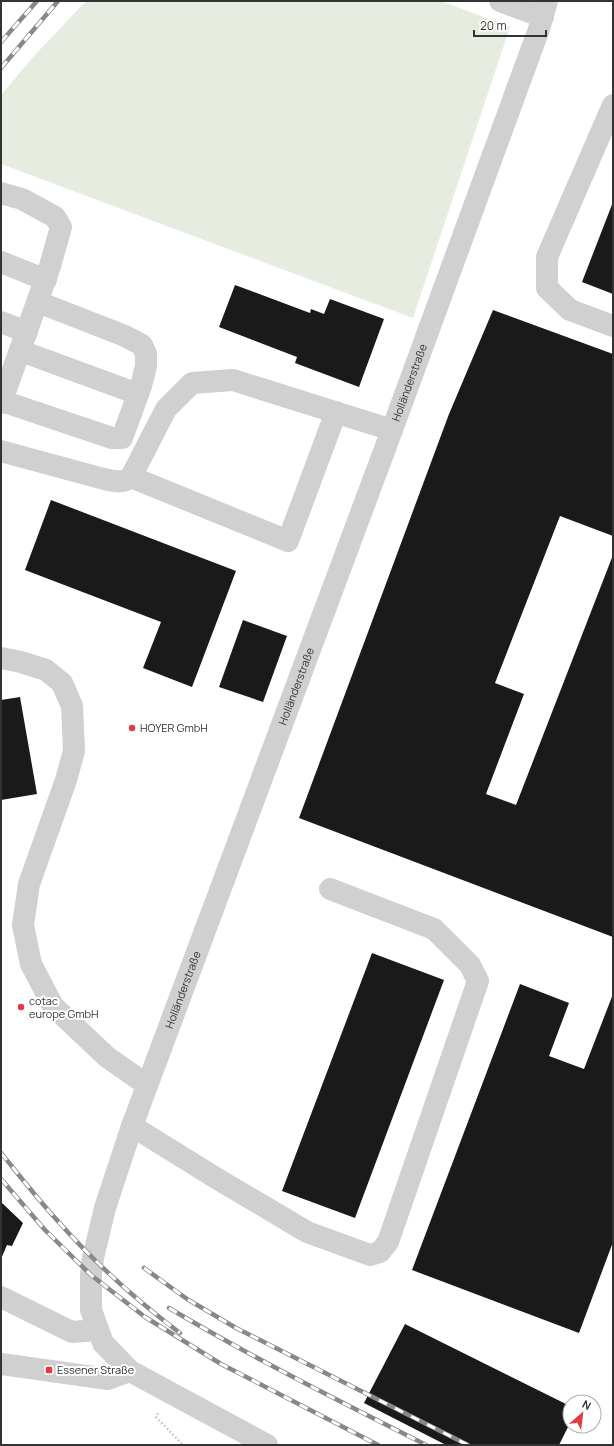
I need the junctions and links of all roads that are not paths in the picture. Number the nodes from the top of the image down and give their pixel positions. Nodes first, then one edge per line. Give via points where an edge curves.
1 (500, 1) edge
2 (545, 9) edge
3 (613, 106) edge
4 (1, 193) edge
5 (1, 262) edge
6 (46, 280) junction
7 (38, 302) junction
8 (1, 322) edge
9 (613, 326) edge
10 (24, 342) junction
11 (138, 394) junction
12 (2, 395) edge
13 (336, 412) junction
14 (392, 430) junction
15 (1, 451) edge
16 (131, 477) junction
17 (1, 658) edge
18 (330, 889) dead end
19 (147, 1085) junction
20 (132, 1126) junction
21 (1, 1297) edge
22 (98, 1330) junction
23 (1, 1364) edge
24 (128, 1370) junction
25 (267, 1445) edge

1 - 2 street
2 - 14 street, Holländerstraße
3 - 9 street via 547,257 547,288 570,310
4 - 6 street via 22,199 54,217 61,227
5 - 6 street
6 - 7 street
7 - 10 street
7 - 11 street via 142,344 146,354 146,366
8 - 10 street
10 - 11 street
10 - 12 street
11 - 12 street via 122,438 112,438
13 - 14 street
13 - 16 street via 233,380 192,383 166,409
13 - 16 street via 288,541
14 - 19 street, Holländerstraße
15 - 16 street via 104,479 121,482
17 - 19 street via 46,670 62,683 72,706 74,751 29,884 23,925 31,964 53,1006 107,1057
18 - 20 street via 434,929 470,965 478,981 388,1242 380,1252 370,1255 307,1232
19 - 20 street, Holländerstraße
20 - 22 street, Holländerstraße via 105,1208 94,1258 90,1284 91,1310
21 - 22 street via 72,1332
22 - 24 street, Holländerstraße via 103,1343
23 - 24 street via 108,1379
24 - 25 street

